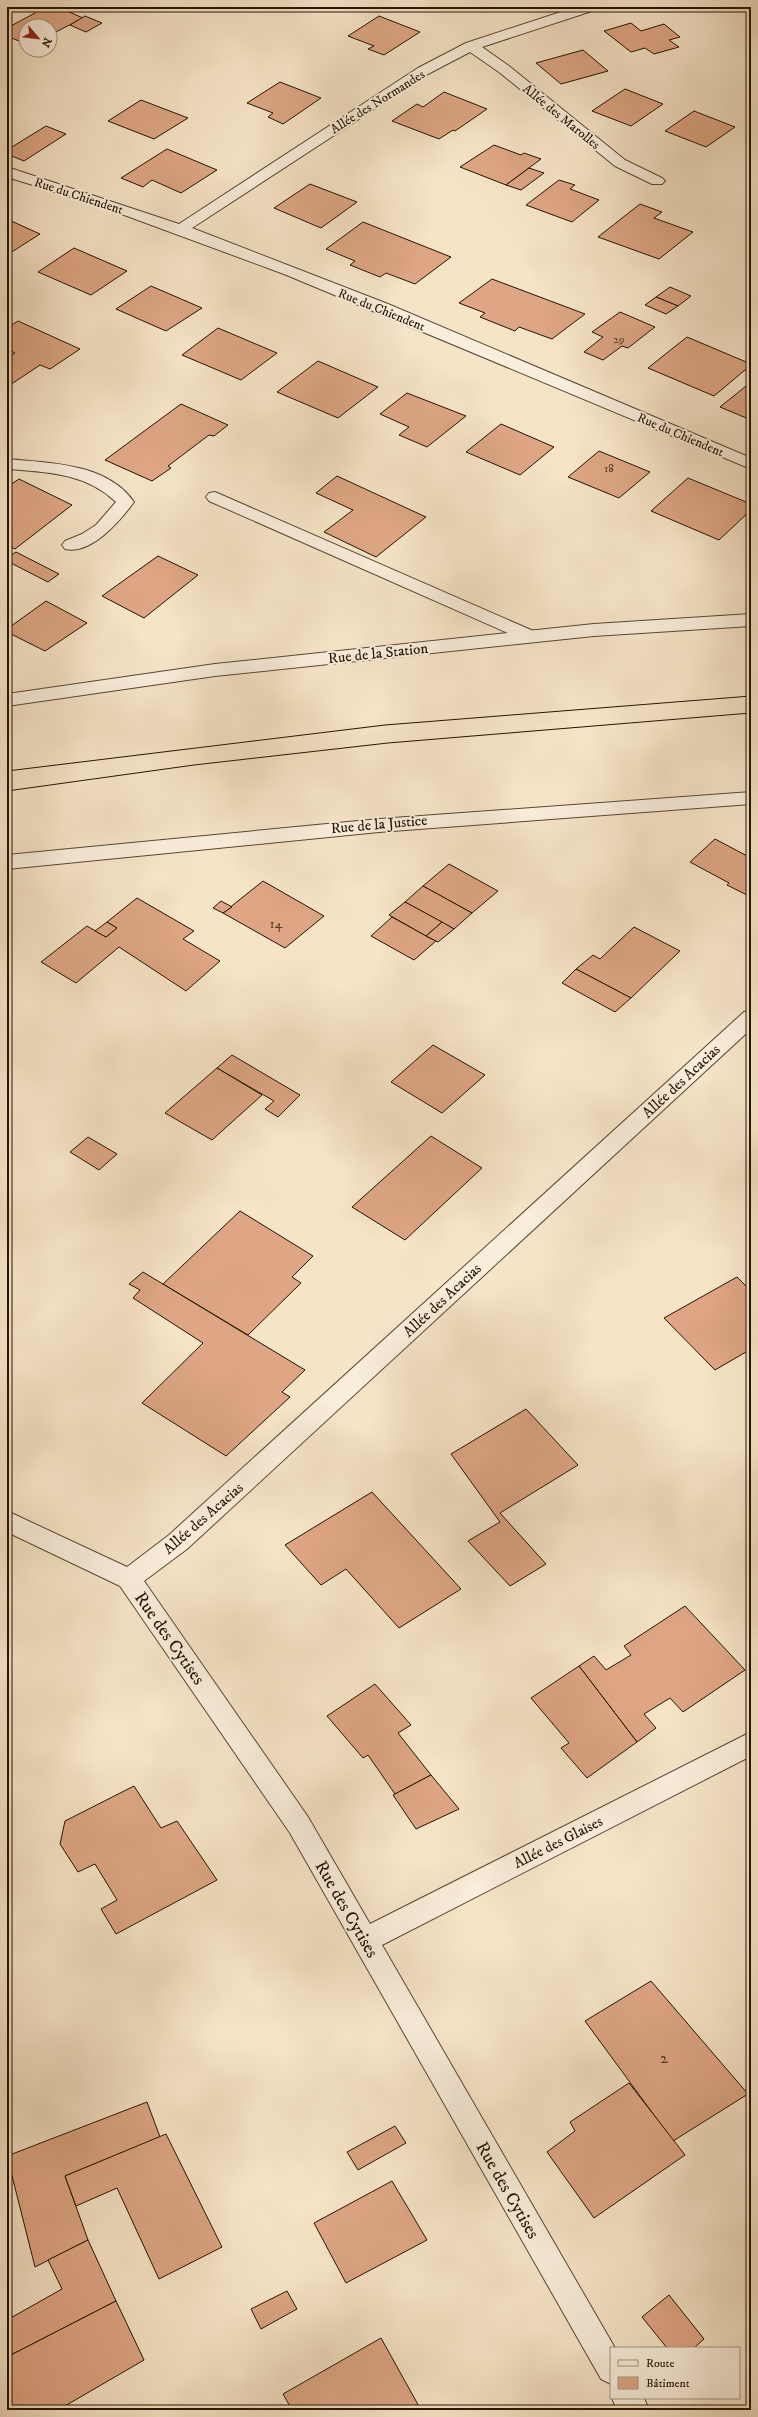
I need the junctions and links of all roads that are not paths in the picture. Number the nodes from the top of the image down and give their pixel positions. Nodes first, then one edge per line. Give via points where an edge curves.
1 (590, 7) edge
2 (471, 46) junction
3 (7, 172) edge
4 (657, 181) dead end
5 (181, 229) junction
6 (7, 464) edge
7 (751, 464) edge
8 (214, 497) dead end
9 (72, 545) dead end
10 (751, 620) edge
11 (532, 637) junction
12 (7, 700) edge
13 (751, 798) edge
14 (7, 862) edge
15 (751, 1017) edge
16 (7, 1521) edge
17 (129, 1579) junction
18 (751, 1743) edge
19 (364, 1941) junction
20 (610, 2367) edge
21 (628, 2399) edge
22 (634, 2410) edge

1 - 2 street, Allée des Normandes
2 - 4 street, Allée des Marolles via 504,69 620,163
2 - 5 street, Allée des Normandes via 376,99
3 - 5 street, Rue du Chiendent via 79,193
5 - 7 street, Rue du Chiendent via 378,306
6 - 9 street via 58,469 89,476 114,489 125,502 113,518 90,539
8 - 11 street
10 - 11 street, Rue de la Station via 594,630
11 - 12 street, Rue de la Station via 215,670
13 - 14 street, Rue de la Justice via 307,830
15 - 17 street, Allée des Acacias via 178,1542
16 - 17 street, Rue des Cytises
17 - 19 street, Rue des Cytises via 299,1825
18 - 19 street, Allée des Glaises
19 - 20 street, Rue des Cytises
21 - 22 street

